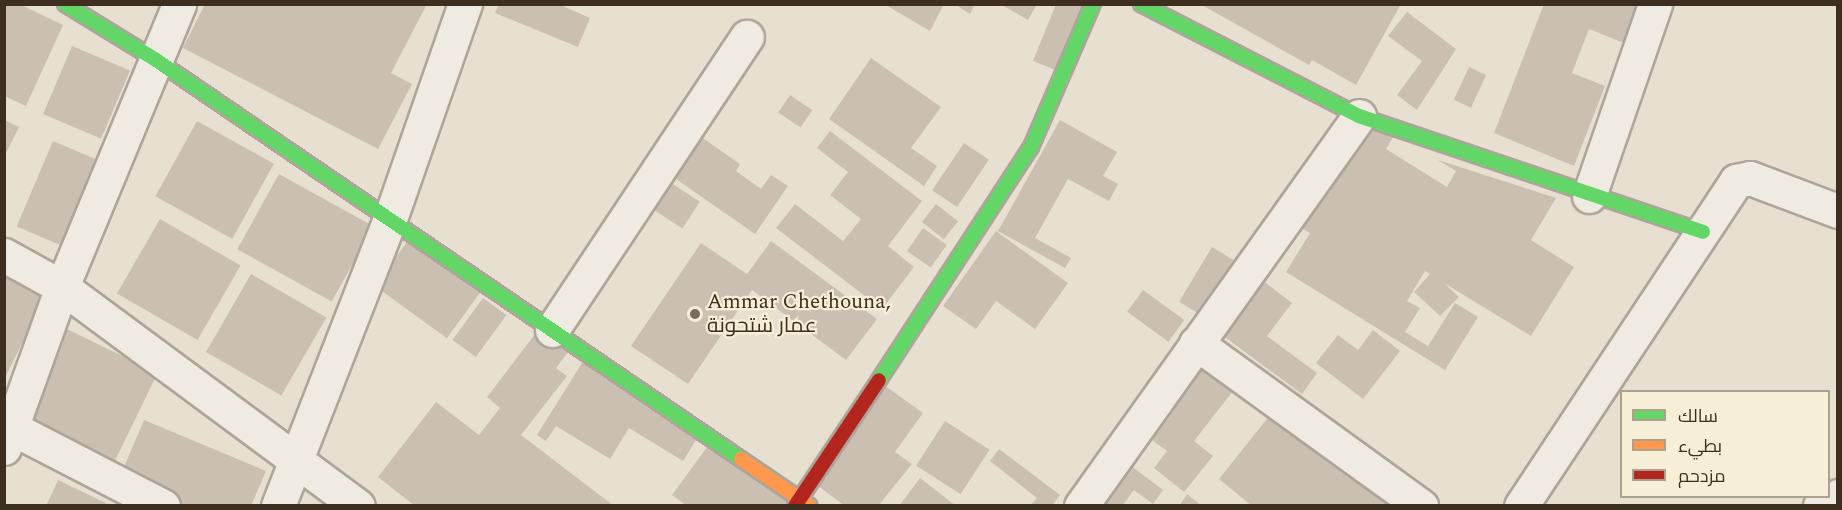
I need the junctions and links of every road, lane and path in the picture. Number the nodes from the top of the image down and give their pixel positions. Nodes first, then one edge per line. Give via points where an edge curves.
1 (65, 4) edge
2 (179, 4) edge
3 (465, 4) edge
4 (1093, 4) edge
5 (1141, 4) edge
6 (1655, 4) edge
7 (747, 37) dead end
8 (156, 60) junction
9 (1359, 116) junction
10 (1588, 196) junction
11 (1838, 211) edge
12 (390, 219) junction
13 (1703, 232) junction
14 (4, 255) edge
15 (62, 287) junction
16 (552, 330) junction
17 (1196, 343) junction
18 (7, 433) edge
19 (297, 458) junction
20 (1838, 496) edge
21 (802, 503) edge
22 (163, 506) edge
23 (278, 506) edge
24 (358, 506) edge
25 (1081, 506) edge
26 (1421, 506) edge
27 (1521, 506) edge
28 (1820, 506) edge

1 - 8 street
2 - 8 street
3 - 12 street
4 - 21 street via 1031,147 1002,197
5 - 9 street
6 - 10 street
7 - 16 street
8 - 12 street
8 - 15 street
9 - 10 street
9 - 17 street
10 - 13 street
11 - 13 street via 1745,177 1728,191
12 - 16 street
12 - 19 street
13 - 27 street
14 - 15 street
15 - 18 street
15 - 19 street
16 - 21 street
17 - 25 street
17 - 26 street
18 - 22 street
19 - 23 street
19 - 24 street
20 - 28 street

